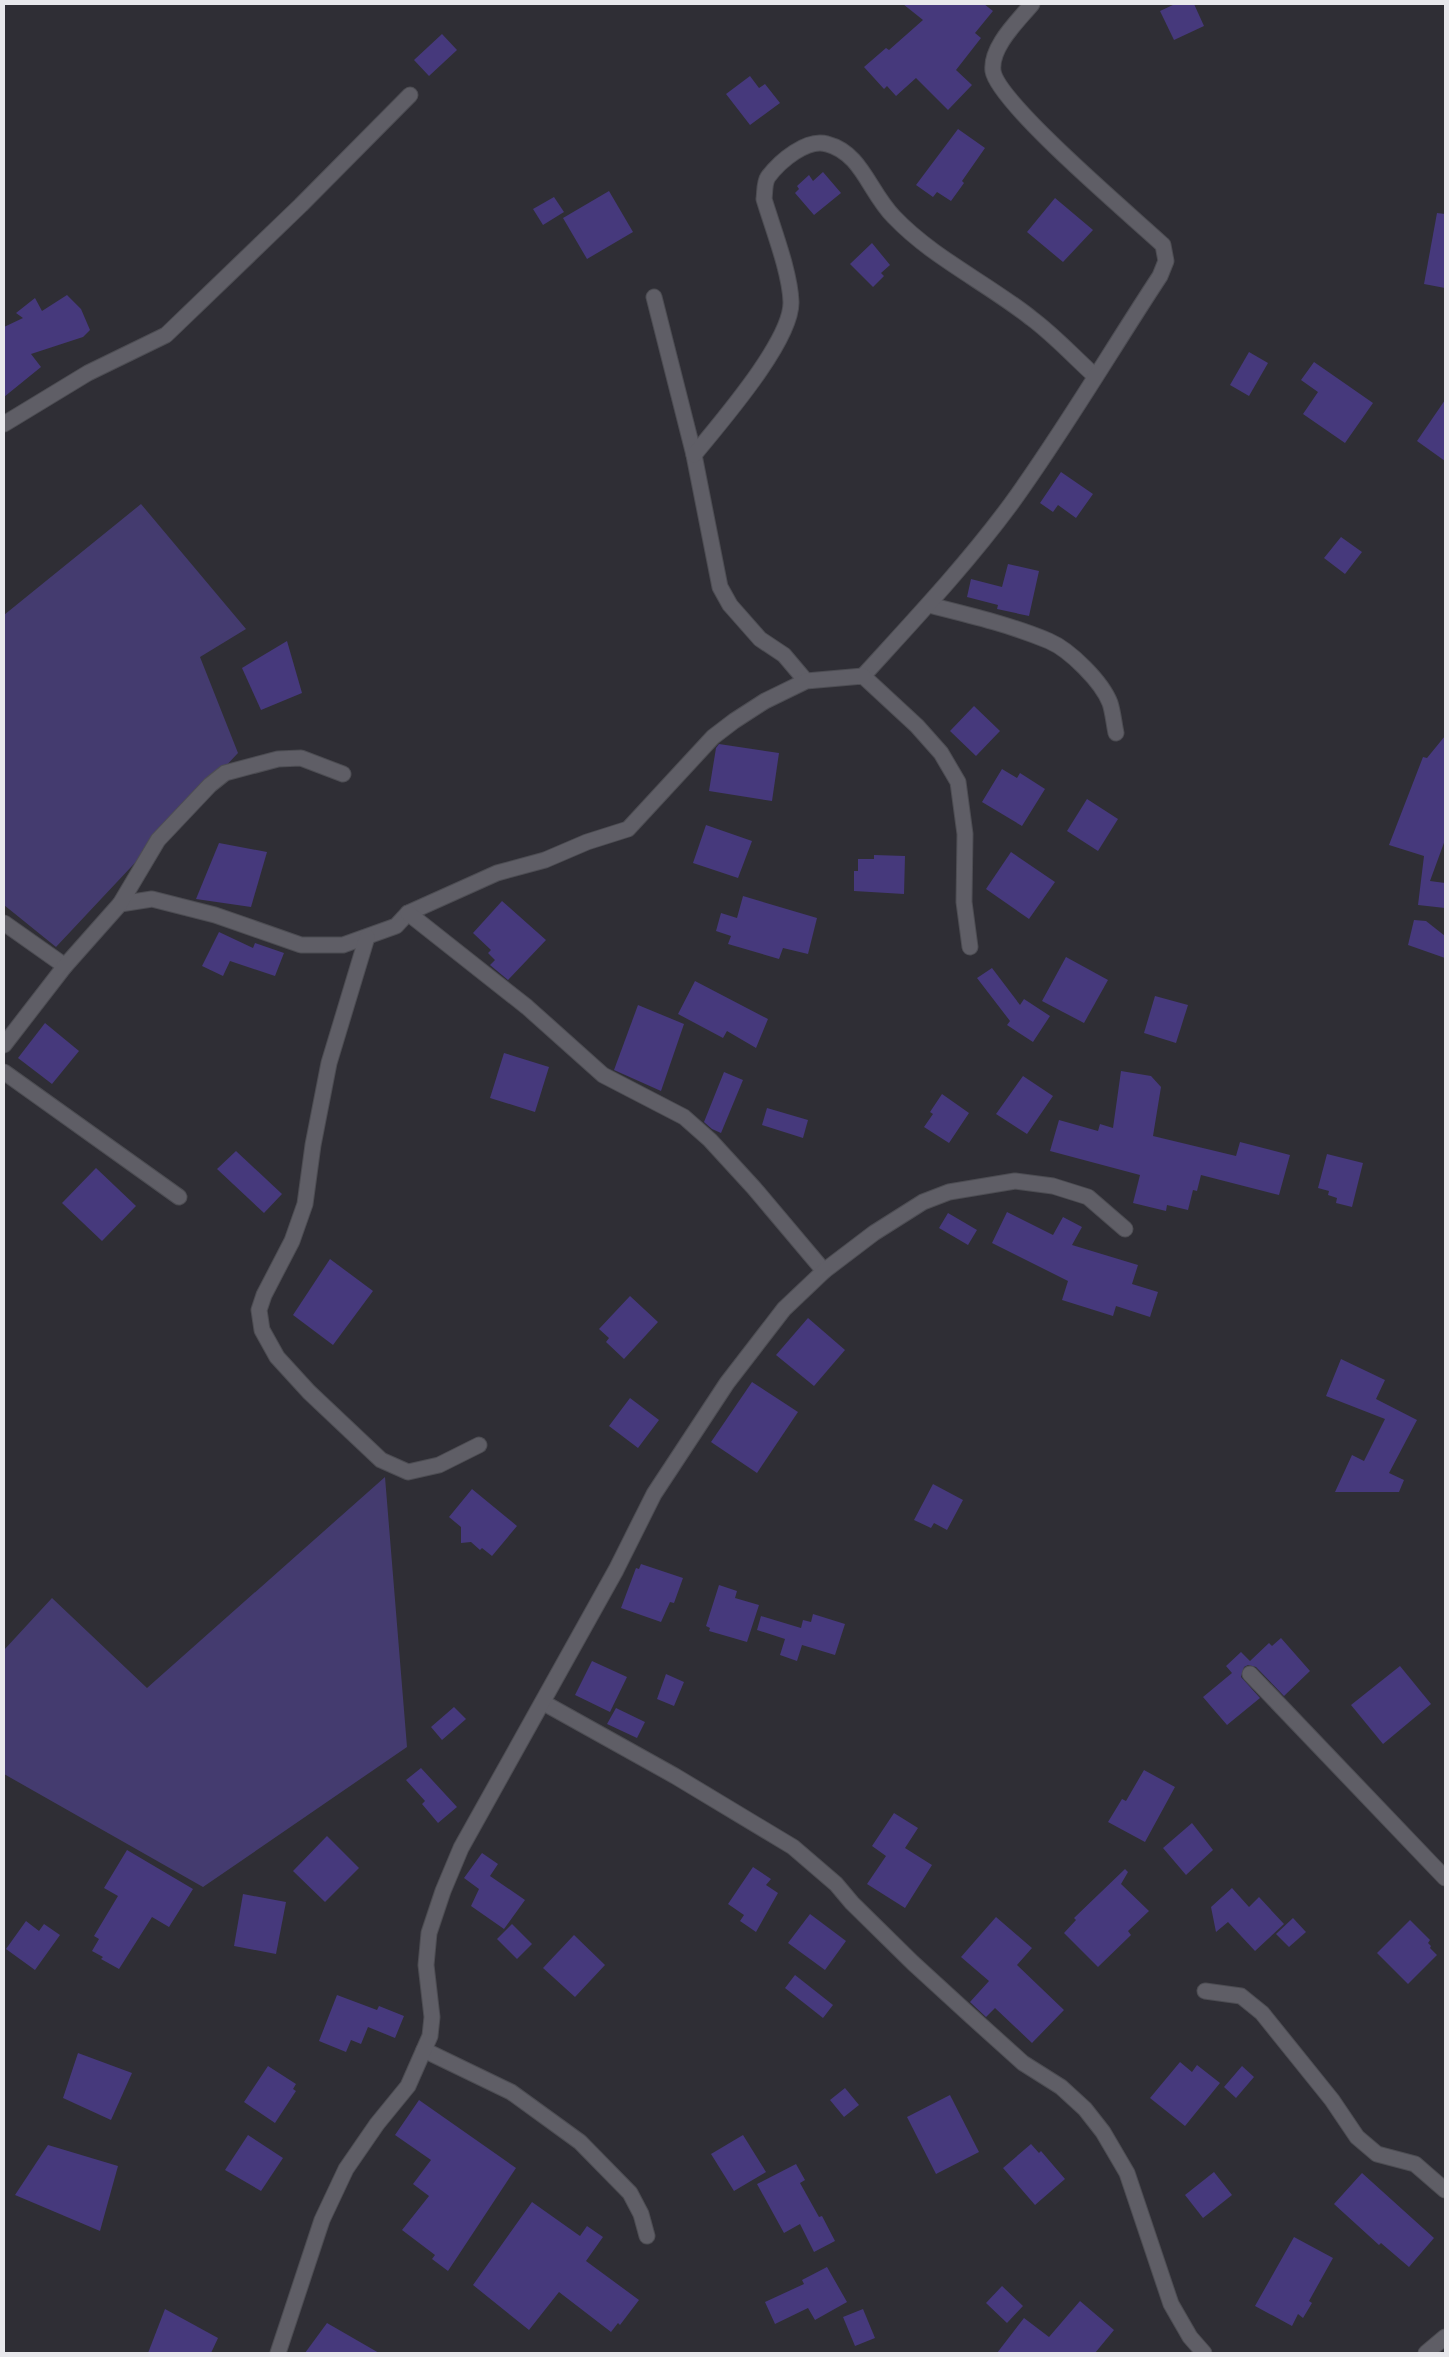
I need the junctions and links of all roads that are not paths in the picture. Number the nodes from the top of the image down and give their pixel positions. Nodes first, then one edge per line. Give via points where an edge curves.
1 (1032, 4) edge
2 (410, 95) dead end
3 (654, 296) dead end
4 (1095, 376) junction
5 (4, 424) edge
6 (694, 455) junction
7 (929, 605) junction
8 (863, 676) junction
9 (806, 681) junction
10 (1116, 733) dead end
11 (343, 774) dead end
12 (120, 904) junction
13 (408, 913) junction
14 (4, 923) edge
15 (367, 937) junction
16 (970, 948) dead end
17 (64, 966) junction
18 (4, 1045) edge
19 (4, 1072) edge
20 (179, 1197) dead end
21 (1125, 1229) dead end
22 (824, 1272) junction
23 (479, 1445) dead end
24 (1250, 1674) dead end
25 (544, 1704) junction
26 (1445, 1878) edge
27 (1204, 1991) dead end
28 (424, 2050) junction
29 (1445, 2190) edge
30 (647, 2236) dead end
31 (1445, 2337) edge
32 (278, 2353) edge
33 (1204, 2353) edge
34 (1426, 2353) edge

1 - 4 street via 994,56 993,72 1003,93 1044,136 1163,245 1166,254 1160,276
2 - 5 street via 166,335 88,373
3 - 6 street
4 - 6 street via 1031,318 925,244 894,218 850,154 826,143 804,145 767,178 765,189 764,199 788,280 791,304 786,324 778,342 744,392
4 - 7 street via 1010,505
6 - 9 street via 720,588 730,605 760,639 784,655
7 - 8 street
7 - 10 street via 978,617 1051,642 1070,655 1094,678 1110,703
8 - 9 street
8 - 16 street via 941,753 958,782 965,834 964,902
9 - 13 street via 765,702 713,737 628,829 497,874
11 - 12 street via 301,758 278,759 225,773 210,784 158,840
12 - 15 street via 152,899 184,906 301,945 343,945
12 - 17 street
13 - 15 street via 396,926
13 - 22 street via 527,1007 603,1075 684,1117 754,1188
14 - 17 street
15 - 23 street via 329,1063 304,1204 292,1241 259,1310 262,1330 276,1357 381,1460 408,1472 440,1465
17 - 18 street
19 - 20 street
21 - 22 street via 1088,1197 1054,1186 1015,1181 984,1185 949,1192 923,1202 874,1233
22 - 25 street via 784,1309 760,1337 688,1441 654,1494
24 - 26 street
25 - 28 street via 461,1848 443,1891 429,1933 426,1965 432,2025
25 - 33 street via 683,1780 793,1846 836,1884 913,1963 1023,2063 1061,2088 1085,2109 1127,2173 1171,2304
27 - 29 street via 1241,1996 1262,2013 1332,2100 1357,2137 1377,2154 1416,2164
28 - 30 street via 511,2092 580,2142 630,2193 641,2214
28 - 32 street via 408,2086 346,2170 322,2220
31 - 34 street

